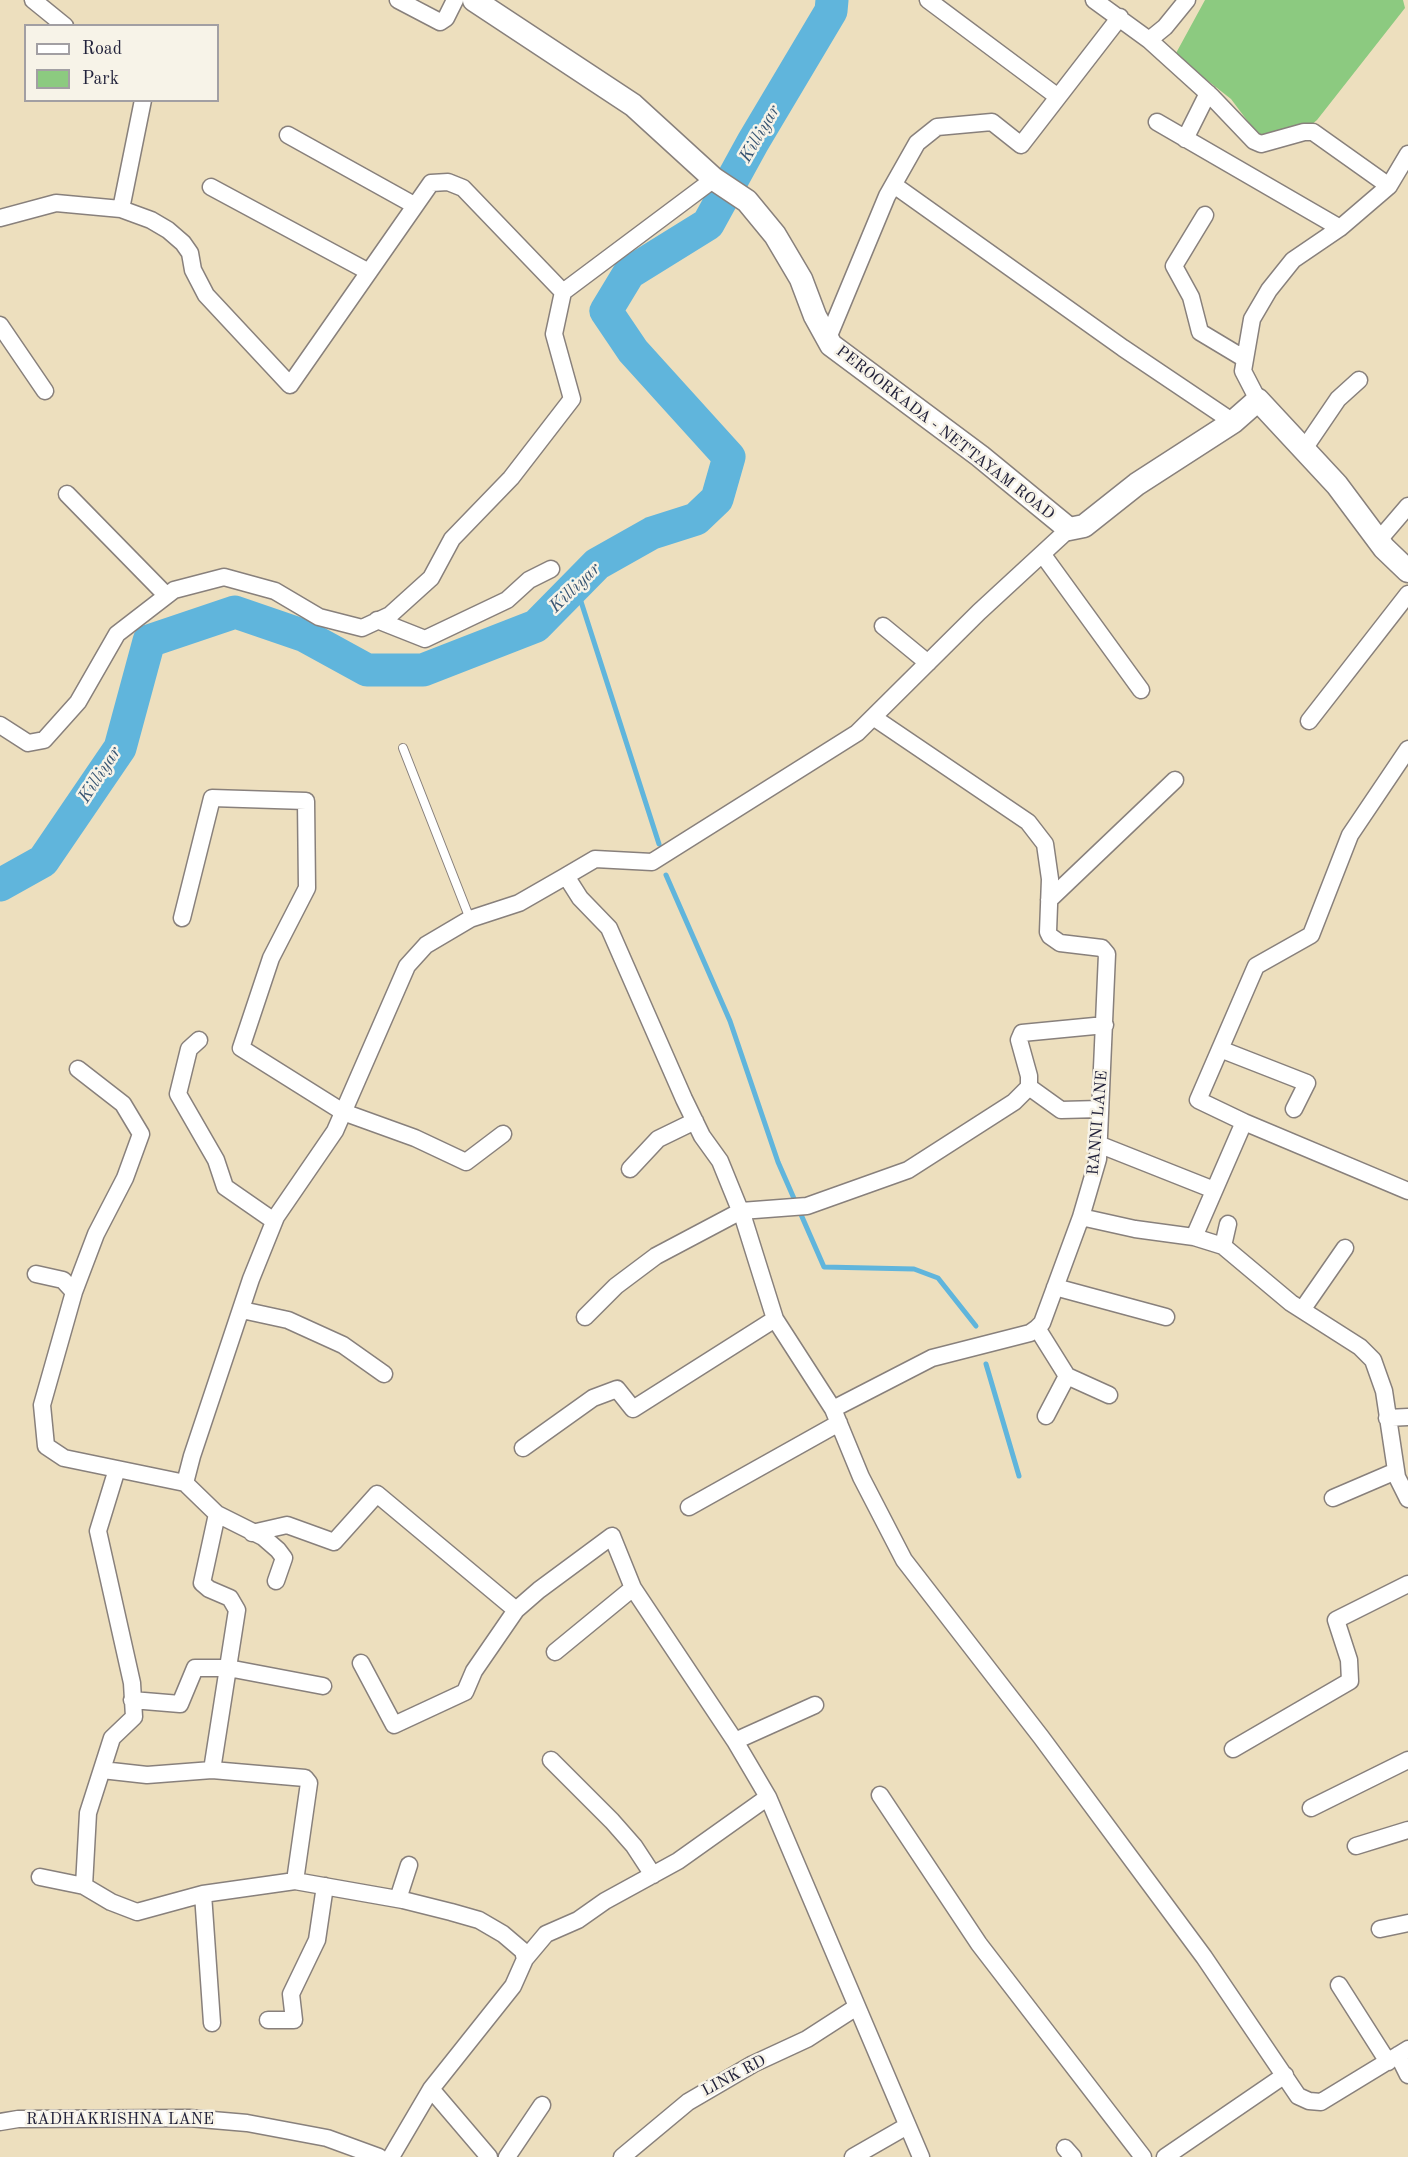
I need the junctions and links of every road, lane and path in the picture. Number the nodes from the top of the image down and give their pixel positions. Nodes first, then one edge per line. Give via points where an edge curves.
1 (33, 0) edge
2 (398, 0) edge
3 (455, 0) edge
4 (474, 0) edge
5 (928, 0) edge
6 (1094, 0) edge
7 (1187, 0) edge
8 (1120, 17) junction
9 (63, 24) edge
10 (1149, 40) junction
11 (1208, 93) junction
12 (1058, 97) junction
13 (143, 102) edge
14 (1157, 122) dead end
15 (288, 135) dead end
16 (1185, 139) junction
17 (1408, 154) edge
18 (714, 178) junction
19 (894, 185) junction
20 (1389, 186) junction
21 (211, 187) dead end
22 (414, 206) junction
23 (122, 209) junction
24 (1205, 215) dead end
25 (0, 218) edge
26 (1340, 228) junction
27 (369, 272) junction
28 (563, 292) junction
29 (0, 325) edge
30 (828, 338) junction
31 (1245, 359) junction
32 (1359, 380) dead end
33 (45, 391) dead end
34 (1258, 400) junction
35 (1233, 422) junction
36 (1304, 449) junction
37 (67, 494) dead end
38 (1408, 506) edge
39 (1069, 529) junction
40 (1378, 541) junction
41 (1043, 555) junction
42 (551, 569) dead end
43 (1408, 572) edge
44 (1408, 594) edge
45 (166, 596) junction
46 (378, 620) junction
47 (883, 626) dead end
48 (928, 663) junction
49 (1141, 690) dead end
50 (873, 717) junction
51 (1309, 722) dead end
52 (0, 725) edge
53 (403, 748) dead end
54 (1408, 749) edge
55 (1175, 780) dead end
56 (566, 876) junction
57 (1049, 900) junction
58 (182, 918) dead end
59 (470, 919) junction
60 (1104, 1025) junction
61 (199, 1040) dead end
62 (1220, 1049) junction
63 (78, 1069) dead end
64 (1029, 1087) junction
65 (1100, 1108) junction
66 (1294, 1108) dead end
67 (343, 1112) junction
68 (695, 1121) junction
69 (1244, 1122) junction
70 (503, 1134) dead end
71 (1098, 1144) junction
72 (630, 1169) dead end
73 (1214, 1190) junction
74 (1408, 1191) edge
75 (741, 1211) junction
76 (1081, 1217) junction
77 (274, 1221) junction
78 (1228, 1224) dead end
79 (1194, 1237) junction
80 (1222, 1246) junction
81 (1345, 1248) dead end
82 (36, 1274) dead end
83 (1055, 1287) junction
84 (74, 1292) junction
85 (242, 1310) junction
86 (1302, 1310) junction
87 (585, 1317) dead end
88 (1166, 1317) dead end
89 (775, 1319) junction
90 (1037, 1328) junction
91 (384, 1374) dead end
92 (1067, 1376) junction
93 (1109, 1395) dead end
94 (836, 1416) junction
95 (1046, 1416) dead end
96 (1408, 1417) edge
97 (1387, 1418) junction
98 (523, 1448) dead end
99 (117, 1469) junction
100 (1396, 1471) junction
101 (185, 1483) junction
102 (1333, 1498) dead end
103 (1408, 1499) edge
104 (689, 1507) dead end
105 (217, 1514) junction
106 (252, 1533) junction
107 (276, 1581) dead end
108 (1408, 1584) edge
109 (633, 1588) junction
110 (516, 1610) junction
111 (555, 1653) dead end
112 (361, 1663) dead end
113 (228, 1668) junction
114 (323, 1686) dead end
115 (132, 1700) junction
116 (815, 1705) dead end
117 (735, 1742) junction
118 (1233, 1749) dead end
119 (551, 1760) dead end
120 (1408, 1760) edge
121 (102, 1770) junction
122 (212, 1770) junction
123 (880, 1795) dead end
124 (768, 1797) junction
125 (1311, 1808) dead end
126 (1408, 1830) edge
127 (1356, 1846) dead end
128 (410, 1865) dead end
129 (653, 1875) junction
130 (40, 1877) dead end
131 (294, 1881) junction
132 (84, 1886) junction
133 (325, 1886) junction
134 (203, 1894) junction
135 (398, 1899) junction
136 (1408, 1923) edge
137 (1380, 1929) dead end
138 (525, 1959) junction
139 (1339, 1985) dead end
140 (855, 2008) junction
141 (268, 2020) dead end
142 (212, 2023) dead end
143 (1398, 2055) edge
144 (1284, 2075) junction
145 (1408, 2075) edge
146 (431, 2089) junction
147 (542, 2105) dead end
148 (0, 2122) edge
149 (907, 2126) junction
150 (379, 2157) edge
151 (391, 2157) edge
152 (489, 2157) edge
153 (507, 2157) edge
154 (622, 2157) edge
155 (853, 2157) edge
156 (921, 2157) edge
157 (1143, 2157) edge
158 (1164, 2157) edge

1 - 9 street
2 - 3 street via 440,22
4 - 18 street, PEROORKADA - NETTAYAM ROAD via 633,105
5 - 12 street
6 - 8 street
7 - 10 street
8 - 10 street
8 - 12 street
10 - 11 street
11 - 16 street
11 - 20 street via 1254,141 1261,144 1313,132
12 - 19 street via 1021,145 992,122 937,127 917,143
13 - 23 street
14 - 16 street
15 - 22 street
16 - 26 street
17 - 20 street
18 - 28 street
18 - 30 street, PEROORKADA - NETTAYAM ROAD via 747,201 780,243
19 - 30 street
19 - 35 street
20 - 26 street
21 - 27 street
22 - 27 street
22 - 28 street via 431,183 463,188
23 - 25 street via 56,202
23 - 27 street via 151,220 183,243 206,294 290,385
24 - 31 street via 1174,266 1191,297 1200,332
26 - 31 street via 1293,260 1269,290 1252,319
28 - 46 street via 554,334 572,399 511,478 452,539 431,578 390,615
29 - 33 street
30 - 39 street, PEROORKADA - NETTAYAM ROAD via 831,345 980,456
31 - 34 street via 1243,371
32 - 36 street via 1338,399
34 - 35 street, PEROORKADA - NETTAYAM ROAD
34 - 36 street
35 - 39 street, PEROORKADA - NETTAYAM ROAD via 1137,484 1084,526
36 - 40 street via 1337,485
37 - 45 street
38 - 40 street
39 - 41 street
40 - 43 street
41 - 48 street
41 - 49 street
42 - 46 street via 529,580 507,600 425,639
44 - 51 street
45 - 46 street via 174,590 224,577 275,591 319,617 362,628
45 - 52 street via 117,634 78,702 44,740 28,743
47 - 48 street
48 - 50 street
50 - 56 street via 857,733 652,862 595,859
50 - 57 street, RANNI LANE via 1028,822 1045,844
53 - 59 lane
54 - 62 street via 1350,835 1311,935 1256,966
55 - 57 street
56 - 59 street via 519,903
56 - 68 street via 580,898 609,928
57 - 60 street, RANNI LANE via 1048,932 1054,941 1102,948 1107,954
58 - 67 street via 212,798 306,801 307,888 271,958 241,1048
59 - 67 street via 426,945 407,966
60 - 64 street via 1022,1034 1019,1040
60 - 65 street, RANNI LANE
61 - 77 street via 189,1049 178,1094 216,1160 225,1187
62 - 66 street via 1307,1083
62 - 69 street via 1198,1100
63 - 84 street via 123,1104 141,1134
64 - 65 street via 1061,1110
64 - 75 street via 1014,1102 908,1170 807,1206
65 - 71 street, RANNI LANE
67 - 70 street via 415,1138 465,1162
67 - 77 street via 335,1131
68 - 72 street via 658,1139
68 - 75 street via 720,1161
69 - 73 street
69 - 74 street
71 - 73 street
71 - 76 street, RANNI LANE via 1093,1182
73 - 79 street
75 - 87 street via 656,1256 616,1286
75 - 89 street
76 - 79 street
76 - 83 street, RANNI LANE
77 - 85 street
78 - 80 street
79 - 80 street
80 - 86 street
81 - 86 street
82 - 84 street via 63,1280
83 - 88 street
83 - 90 street, RANNI LANE
84 - 99 street via 42,1405 45,1443 51,1452 64,1458
85 - 91 street via 288,1320 343,1345
85 - 101 street
86 - 97 street via 1360,1347 1373,1360 1384,1391
89 - 94 street
89 - 98 street via 633,1409 617,1389 593,1398
90 - 92 street
90 - 94 street via 932,1358
92 - 93 street
92 - 95 street
94 - 104 street
94 - 144 street via 861,1477 904,1560 1204,1957
96 - 97 street
97 - 100 street
99 - 101 street
99 - 115 street via 98,1531 132,1683
100 - 102 street
100 - 103 street
101 - 105 street
105 - 106 street
105 - 113 street via 202,1583 230,1598 237,1610
106 - 107 street via 272,1544 284,1557
106 - 110 street via 287,1525 334,1542 377,1494
108 - 118 street via 1336,1620 1349,1660 1350,1681
109 - 110 street via 612,1536
109 - 111 street
109 - 117 street
110 - 112 street via 474,1671 465,1692 394,1725
113 - 114 street
113 - 115 street via 195,1668 180,1704
113 - 122 street
115 - 121 street via 134,1717 112,1738
116 - 117 street
117 - 124 street
119 - 129 street via 612,1821
120 - 125 street
121 - 122 street via 147,1775
121 - 132 street via 88,1813
122 - 131 street via 297,1776 309,1783
123 - 157 street via 979,1944
124 - 129 street
124 - 140 street
126 - 127 street
128 - 135 street
129 - 138 street via 605,1900 578,1920 546,1934
130 - 132 street
131 - 133 street
131 - 134 street
132 - 134 street via 137,1912
133 - 135 street
133 - 141 street via 317,1941 291,1994 294,2020
134 - 142 street
135 - 138 street via 479,1920 503,1934 523,1952
136 - 137 street
138 - 146 street via 507,1997
139 - 143 street
140 - 149 street
140 - 154 street, LINK RD via 807,2039 753,2064 688,2102
143 - 144 street via 1321,2102 1298,2096
143 - 145 street
144 - 158 street
146 - 151 street
146 - 152 street
147 - 153 street
148 - 150 street, RADHAKRISHNA LANE via 201,2119 247,2123 327,2138
149 - 155 street
149 - 156 street

